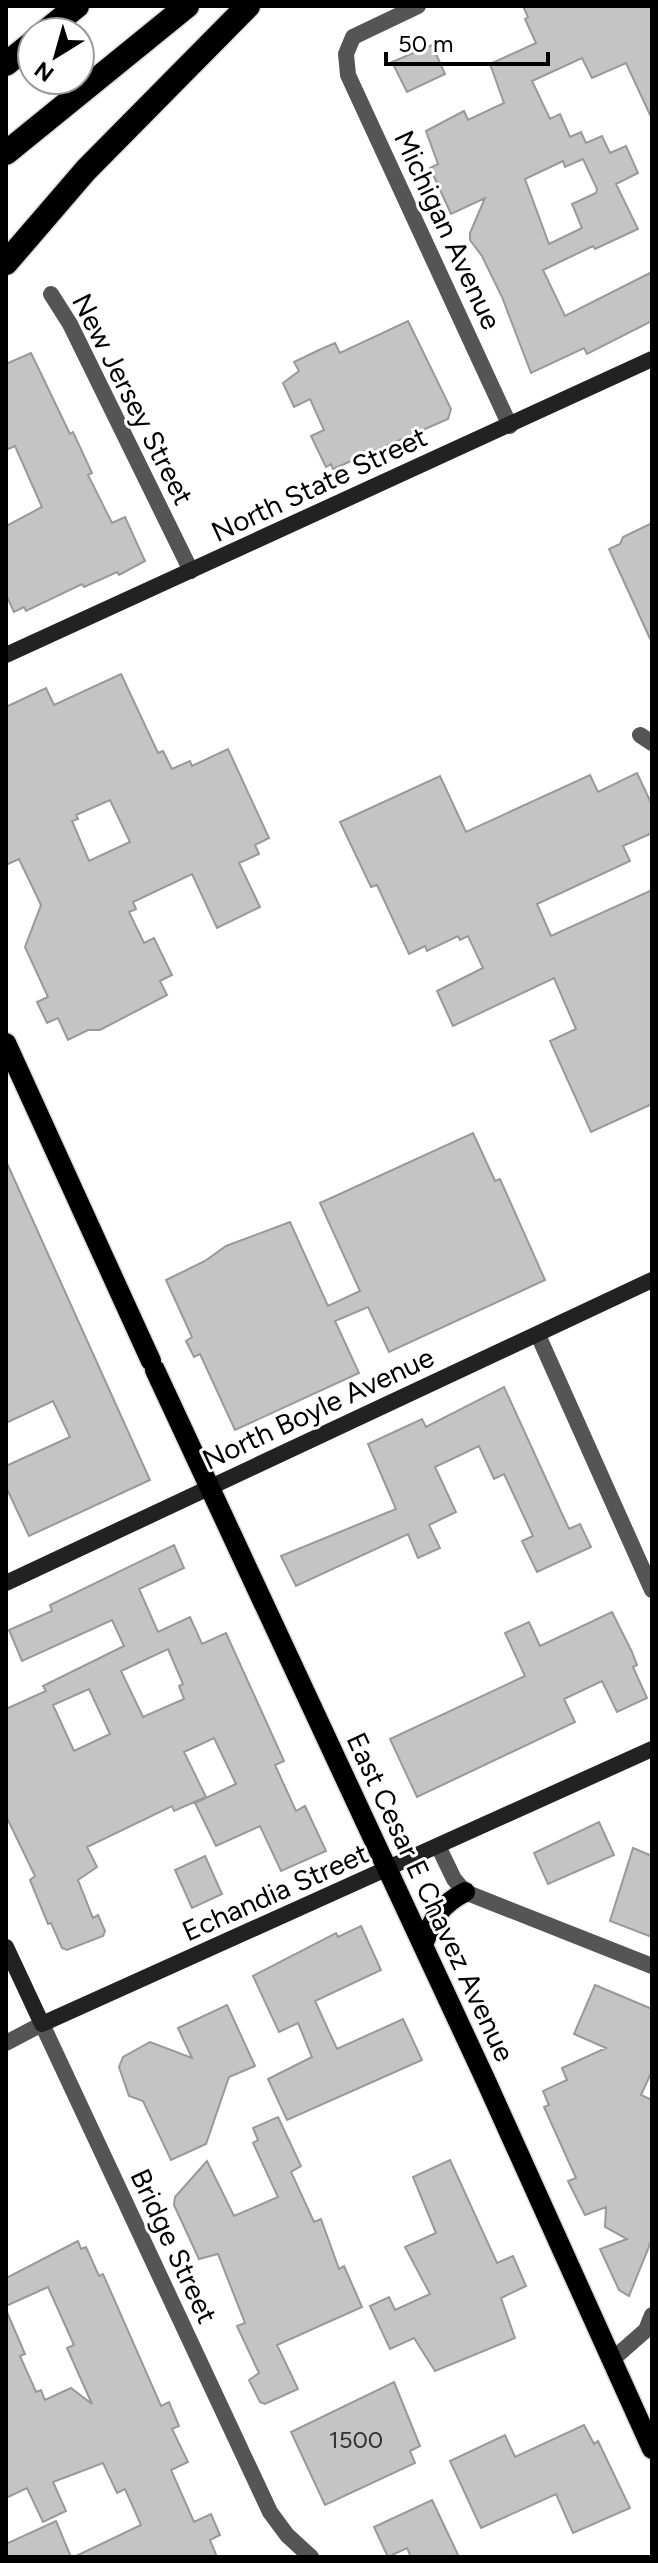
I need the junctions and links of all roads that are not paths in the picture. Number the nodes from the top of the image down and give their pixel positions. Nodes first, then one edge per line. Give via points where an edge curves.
1 (187, 6) edge
2 (248, 6) edge
3 (418, 6) edge
4 (6, 153) edge
5 (6, 263) edge
6 (51, 294) dead end
7 (652, 359) edge
8 (510, 426) junction
9 (191, 571) junction
10 (6, 655) edge
11 (6, 1043) edge
12 (652, 1280) edge
13 (538, 1335) junction
14 (208, 1487) junction
15 (6, 1583) edge
16 (652, 1590) edge
17 (652, 1749) edge
18 (439, 1848) junction
19 (388, 1871) junction
20 (465, 1892) junction
21 (423, 1945) junction
22 (6, 1947) edge
23 (652, 1966) edge
24 (42, 2024) junction
25 (6, 2043) edge
26 (652, 2315) edge
27 (613, 2359) junction
28 (652, 2449) edge
29 (311, 2557) edge

1 - 4 highway
2 - 5 highway via 86,170
3 - 8 street, Michigan Avenue via 353,37 346,54 348,75
6 - 9 street, New Jersey Street
7 - 8 street, North State Street
8 - 9 street, North State Street
9 - 10 street, North State Street
11 - 14 main road, East Cesar E Chavez Avenue
12 - 13 street, North Boyle Avenue
13 - 14 street, North Boyle Avenue
13 - 16 street
14 - 15 street, North Boyle Avenue
14 - 19 main road, East Cesar E Chavez Avenue
17 - 18 street, Echandia Street
18 - 19 street, Echandia Street
18 - 20 street
19 - 21 main road, East Cesar E Chavez Avenue
19 - 24 street, Echandia Street
20 - 21 main road via 435,1914
20 - 23 street
21 - 27 main road, East Cesar E Chavez Avenue
22 - 24 street, Bridge Street
24 - 25 street, Echandia Street
24 - 29 street, Bridge Street via 270,2512
26 - 27 street via 646,2330
27 - 28 main road, East Cesar E Chavez Avenue

